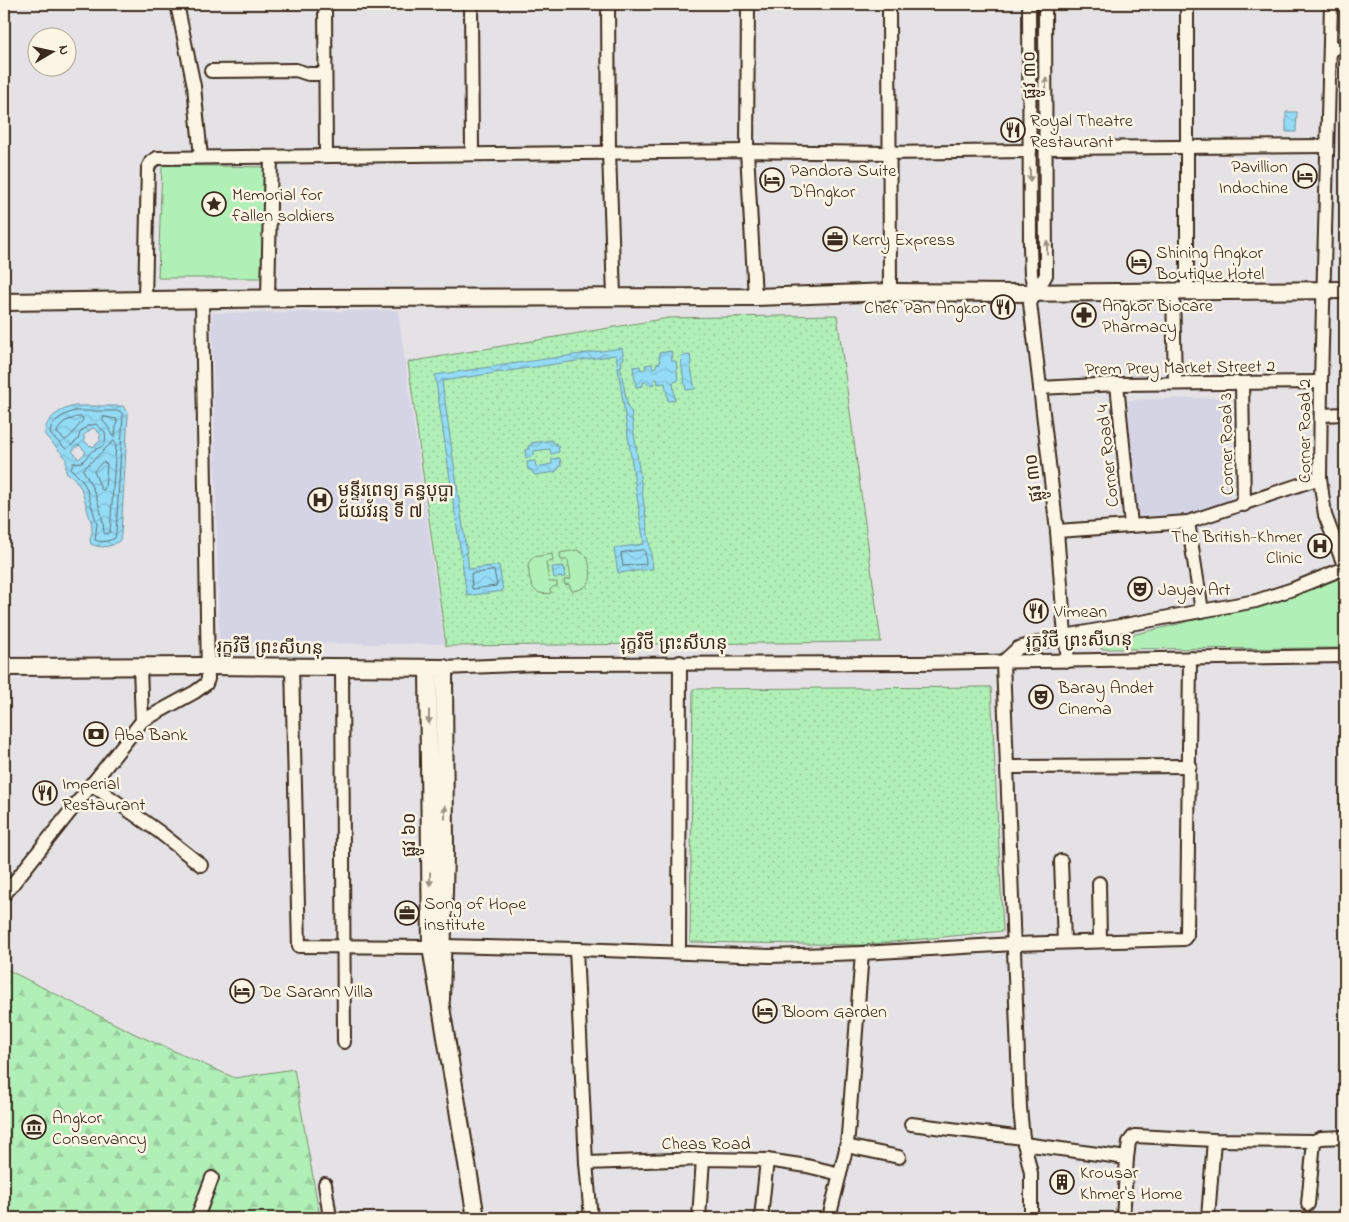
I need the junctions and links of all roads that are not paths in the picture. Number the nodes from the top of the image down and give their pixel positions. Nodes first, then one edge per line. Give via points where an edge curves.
1 (177, 4) edge
2 (325, 4) edge
3 (471, 4) edge
4 (608, 4) edge
5 (748, 4) edge
6 (889, 4) edge
7 (1029, 4) edge
8 (1045, 4) edge
9 (1187, 4) edge
10 (1331, 4) edge
11 (1330, 48) junction
12 (1345, 48) edge
13 (211, 71) dead end
14 (324, 74) junction
15 (1327, 146) junction
16 (1186, 147) junction
17 (1047, 148) junction
18 (747, 151) junction
19 (1030, 151) junction
20 (609, 152) junction
21 (888, 153) junction
22 (472, 154) junction
23 (326, 156) junction
24 (201, 157) junction
25 (272, 157) junction
26 (1323, 290) junction
27 (1345, 290) edge
28 (1180, 291) junction
29 (890, 292) junction
30 (1036, 293) junction
31 (614, 296) junction
32 (755, 297) junction
33 (202, 299) junction
34 (268, 299) junction
35 (145, 300) junction
36 (4, 302) edge
37 (1321, 382) junction
38 (1175, 383) junction
39 (1242, 383) junction
40 (1117, 384) junction
41 (1040, 388) junction
42 (1345, 414) edge
43 (1321, 415) junction
44 (1320, 478) junction
45 (1244, 505) junction
46 (1188, 522) junction
47 (1131, 525) junction
48 (1057, 531) junction
49 (1345, 568) edge
50 (1202, 611) junction
51 (1065, 636) junction
52 (1345, 656) edge
53 (1190, 658) junction
54 (1068, 660) junction
55 (680, 662) junction
56 (1003, 662) junction
57 (208, 666) junction
58 (4, 667) edge
59 (140, 667) junction
60 (292, 667) junction
61 (342, 667) junction
62 (437, 668) junction
63 (142, 721) junction
64 (1190, 766) junction
65 (1007, 767) junction
66 (91, 784) junction
67 (1061, 861) dead end
68 (201, 865) dead end
69 (1099, 884) dead end
70 (4, 895) edge
71 (1100, 941) junction
72 (1064, 942) junction
73 (1014, 944) junction
74 (344, 945) junction
75 (437, 947) junction
76 (576, 949) junction
77 (679, 952) junction
78 (862, 953) junction
79 (344, 1042) dead end
80 (911, 1124) dead end
81 (1345, 1137) edge
82 (1214, 1140) junction
83 (1024, 1141) junction
84 (1314, 1141) junction
85 (846, 1146) junction
86 (899, 1157) dead end
87 (1127, 1158) junction
88 (703, 1159) junction
89 (767, 1160) junction
90 (586, 1163) junction
91 (840, 1174) junction
92 (212, 1178) dead end
93 (325, 1184) dead end
94 (1308, 1204) dead end
95 (197, 1218) edge
96 (330, 1218) edge
97 (476, 1218) edge
98 (591, 1218) edge
99 (699, 1218) edge
100 (761, 1218) edge
101 (828, 1218) edge
102 (1031, 1218) edge
103 (1123, 1218) edge
104 (1208, 1218) edge

1 - 24 street via 194,86
2 - 14 street
3 - 22 street
4 - 20 street
5 - 18 street
6 - 21 street
7 - 19 street, ផ្លូវ ៣០
17 -> 8 street, ផ្លូវ ៣០
9 - 16 street
10 - 11 street, Corner Road 2
11 - 12 street
11 - 15 street, Corner Road 2
13 - 14 street via 296,70
14 - 23 street
15 - 16 street
15 - 26 street, Corner Road 2
16 - 17 street
16 - 28 street
30 -> 17 street, ផ្លូវ ៣០ via 1046,275
18 - 20 street
18 - 21 street
18 - 32 street
19 - 21 street
19 -> 30 street, ផ្លូវ ៣០ via 1030,275
20 - 22 street
20 - 31 street
21 - 29 street
22 - 23 street
23 - 25 street
24 - 25 street
24 - 35 street via 157,158 148,168
25 - 34 street
26 - 27 main road
26 - 28 main road
26 - 37 street, Corner Road 2
28 - 30 main road
28 - 38 street
29 - 30 main road
29 - 32 main road
30 - 41 street, ផ្លូវ ៣០ via 1030,303
31 - 32 main road
31 - 34 main road
33 - 34 main road
33 - 35 main road
33 - 57 street
35 - 36 main road
37 - 39 street, Prem Prey Market Street 2
37 - 43 street, Corner Road 2
38 - 39 street, Prem Prey Market Street 2
38 - 40 street, Prem Prey Market Street 2
39 - 45 street, Corner Road 3
40 - 41 street, Prem Prey Market Street 2
40 - 47 street, Corner Road 4
41 - 48 street, ផ្លូវ ៣០
42 - 43 street
43 - 44 street, Corner Road 2
44 - 45 street
44 - 49 street, Corner Road 2 via 1325,515
45 - 46 street
46 - 47 street
46 - 50 street
47 - 48 street
48 - 51 street, ផ្លូវ ៣០
49 - 50 street via 1256,601
50 - 51 street
51 - 54 street, ផ្លូវ ៣០
51 - 56 street via 1018,648
52 - 53 street, រុក្ខវិថី ព្រះសីហនុ
53 - 54 street, រុក្ខវិថី ព្រះសីហនុ
53 - 64 street
54 - 56 street, រុក្ខវិថី ព្រះសីហនុ
55 - 56 street, រុក្ខវិថី ព្រះសីហនុ
55 - 62 street, រុក្ខវិថី ព្រះសីហនុ
55 - 77 street
56 - 65 street
57 - 59 main road, រុក្ខវិថី ព្រះសីហនុ
57 - 60 main road, រុក្ខវិថី ព្រះសីហនុ
57 - 63 street via 206,684
58 - 59 main road, រុក្ខវិថី ព្រះសីហនុ
59 - 63 street
60 - 61 main road, រុក្ខវិថី ព្រះសីហនុ
60 - 74 street via 299,946
61 - 62 main road, រុក្ខវិថី ព្រះសីហនុ
61 - 74 street
62 - 75 main road, ផ្លូវ ៦០
63 - 66 street
64 - 65 street
64 - 71 street via 1186,937
65 - 73 street
66 - 68 street
66 - 70 street
67 - 72 street
69 - 71 street
71 - 72 street
72 - 73 street
73 - 78 street
73 - 83 street
74 - 75 street
74 - 79 street
75 - 76 street
75 - 97 main road, ផ្លូវ ៦០ via 441,1000
76 - 77 street
76 - 90 street
77 - 78 street via 770,956
78 - 85 street
80 - 83 street
81 - 84 street
82 - 84 street
82 - 87 street via 1135,1136 1129,1142
82 - 104 street
83 - 87 street
83 - 102 street via 1031,1173
84 - 94 street
85 - 86 street
85 - 91 street
87 - 103 street
88 - 89 street, Cheas Road
88 - 90 street, Cheas Road
88 - 99 street
89 - 91 street
89 - 100 street, Cheas Road
90 - 98 street
91 - 101 street
92 - 95 street
93 - 96 street

